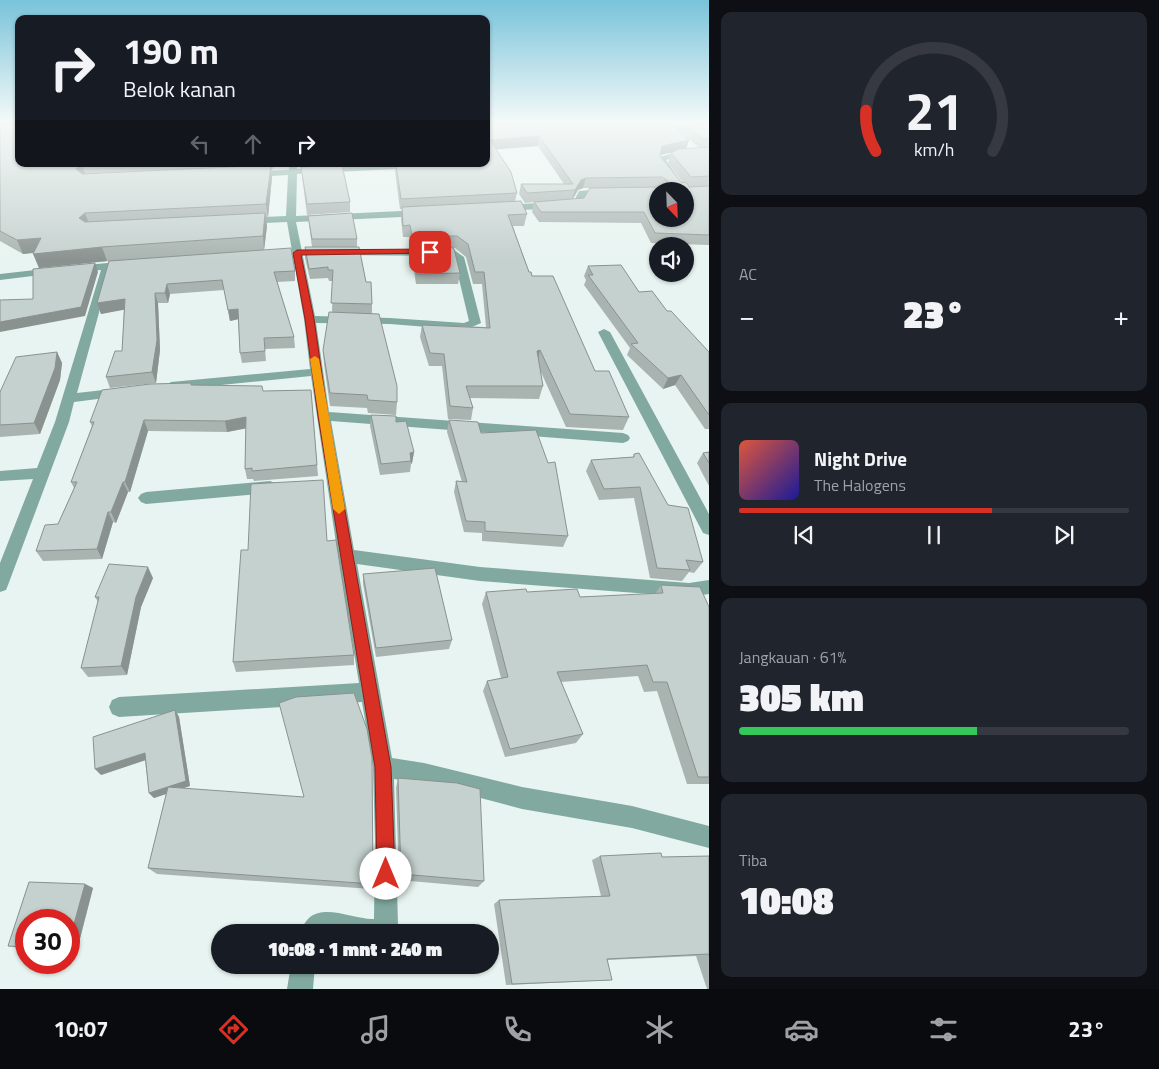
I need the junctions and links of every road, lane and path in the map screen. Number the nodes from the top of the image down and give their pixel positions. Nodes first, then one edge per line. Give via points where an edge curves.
1 (284, 169) edge
2 (293, 169) edge
3 (667, 169) edge
4 (244, 174) edge
5 (679, 182) edge
6 (612, 192) edge
7 (491, 209) edge
8 (428, 213) edge
9 (290, 219) junction
10 (234, 222) edge
11 (326, 252) edge
12 (136, 264) edge
13 (107, 266) junction
14 (0, 277) edge
15 (310, 319) junction
16 (604, 332) dead end
17 (316, 372) junction
18 (155, 388) edge
19 (136, 390) edge
20 (69, 398) junction
21 (323, 416) junction
22 (623, 438) dead end
23 (41, 473) junction
24 (0, 476) edge
25 (285, 486) edge
26 (146, 498) dead end
27 (709, 529) edge
28 (346, 556) junction
29 (0, 585) edge
30 (709, 587) edge
31 (371, 692) junction
32 (119, 707) dead end
33 (383, 767) junction
34 (709, 837) edge
35 (386, 924) edge
36 (302, 974) edge
37 (300, 989) edge

1 - 4 street
2 - 9 street
3 - 5 street
6 - 7 street via 582,193 578,204
8 - 9 street
9 - 10 street
9 - 15 street
11 - 15 street via 454,253 459,257 475,323 465,327
12 - 13 street
13 - 14 street
13 - 20 street
15 - 17 street
16 - 27 street
17 - 18 street
17 - 21 street
19 - 20 street
20 - 23 street
21 - 22 street
21 - 28 street via 329,482
23 - 24 street
23 - 29 street
25 - 26 street
28 - 30 street via 480,574 689,590
28 - 31 street
31 - 32 street
31 - 33 street
33 - 34 street via 424,773 522,798 632,817
33 - 35 street
36 - 37 street

